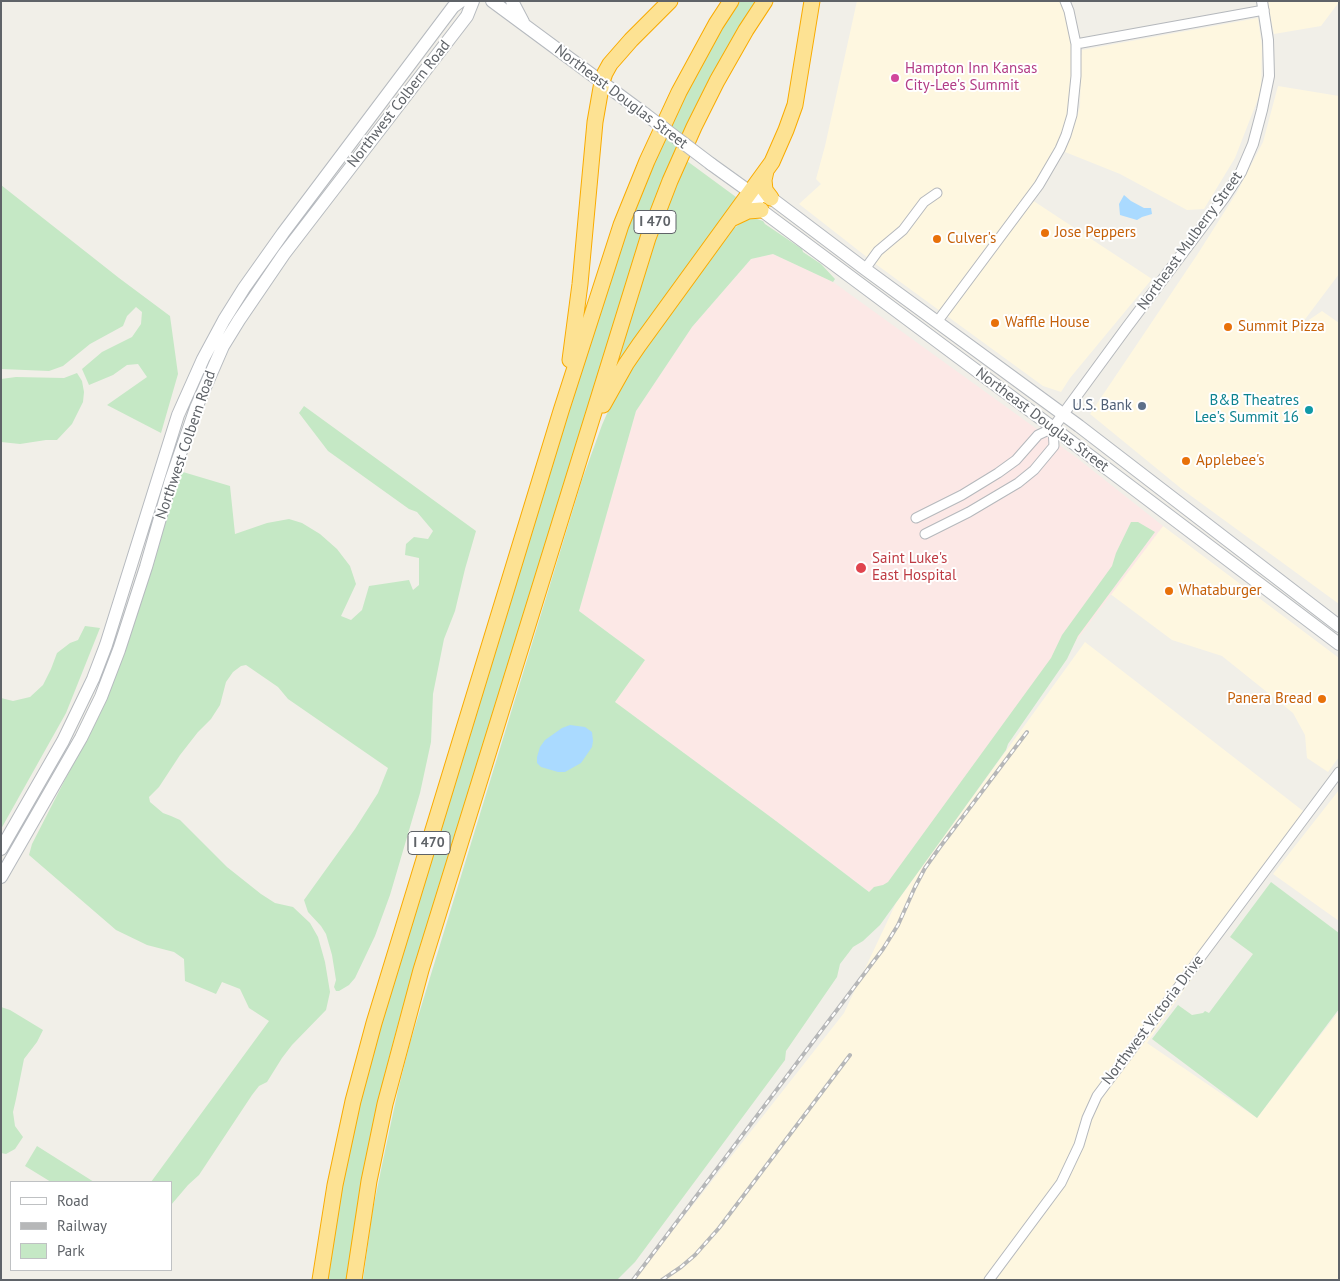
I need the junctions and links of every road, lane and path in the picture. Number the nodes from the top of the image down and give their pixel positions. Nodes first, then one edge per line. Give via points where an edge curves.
1 (461, 1) edge
2 (473, 1) edge
3 (492, 1) edge
4 (512, 1) edge
5 (670, 1) edge
6 (731, 1) edge
7 (765, 1) edge
8 (812, 1) edge
9 (1065, 1) edge
10 (1263, 6) edge
11 (524, 25) junction
12 (1076, 44) junction
13 (602, 82) junction
14 (766, 171) junction
15 (750, 192) junction
16 (937, 193) dead end
17 (771, 198) junction
18 (760, 210) junction
19 (730, 220) junction
20 (865, 269) junction
21 (937, 322) junction
22 (230, 323) junction
23 (561, 411) junction
24 (1063, 415) junction
25 (1053, 428) junction
26 (580, 457) junction
27 (916, 518) dead end
28 (925, 534) dead end
29 (1339, 626) edge
30 (1339, 644) edge
31 (1339, 772) edge
32 (1, 849) edge
33 (1, 877) edge
34 (320, 1280) edge
35 (354, 1280) edge
36 (989, 1280) edge

1 - 22 main road, Northwest Colbern Road via 453,7 244,288
2 - 22 main road, Northwest Colbern Road via 467,16
3 - 11 main road, Northeast Douglas Street
4 - 11 main road
5 - 13 highway via 610,64
6 - 23 highway, I 470 via 679,92 647,161 621,225
7 - 26 highway, I 470 via 717,81 670,181 648,238
8 - 14 highway via 794,105 783,138
9 - 12 street
10 - 12 street
10 - 24 street, Northeast Mulberry Street via 1269,76 1253,144 1241,172
11 - 13 main road, Northeast Douglas Street
12 - 21 street via 1072,115 1060,149 1040,185
13 - 15 main road, Northeast Douglas Street, bridge
13 - 23 highway via 595,122 580,284
14 - 15 highway
14 - 17 highway via 765,190
15 - 17 main road, Northeast Douglas Street
15 - 18 main road, Northeast Douglas Street
15 - 19 highway
16 - 20 street via 924,202 903,230 878,251
17 - 20 main road, Northeast Douglas Street
18 - 19 highway via 748,211
18 - 25 main road, Northeast Douglas Street
19 - 26 highway via 626,364
20 - 21 main road, Northeast Douglas Street
21 - 24 main road, Northeast Douglas Street
22 - 32 main road, Northwest Colbern Road via 203,359 178,414 93,679 63,741
22 - 33 main road, Northwest Colbern Road via 171,480 146,567 101,697
23 - 34 highway, I 470 via 374,1023 335,1184
24 - 25 street, Northeast Mulberry Street
24 - 29 main road, Northeast Douglas Street
25 - 27 street via 1038,434 1016,460 998,473
25 - 28 street via 1054,446 1034,470 969,512
25 - 30 main road, Northeast Douglas Street
26 - 35 highway, I 470 via 401,1042 369,1181
31 - 36 street, Northwest Victoria Drive via 1097,1096 1061,1184

